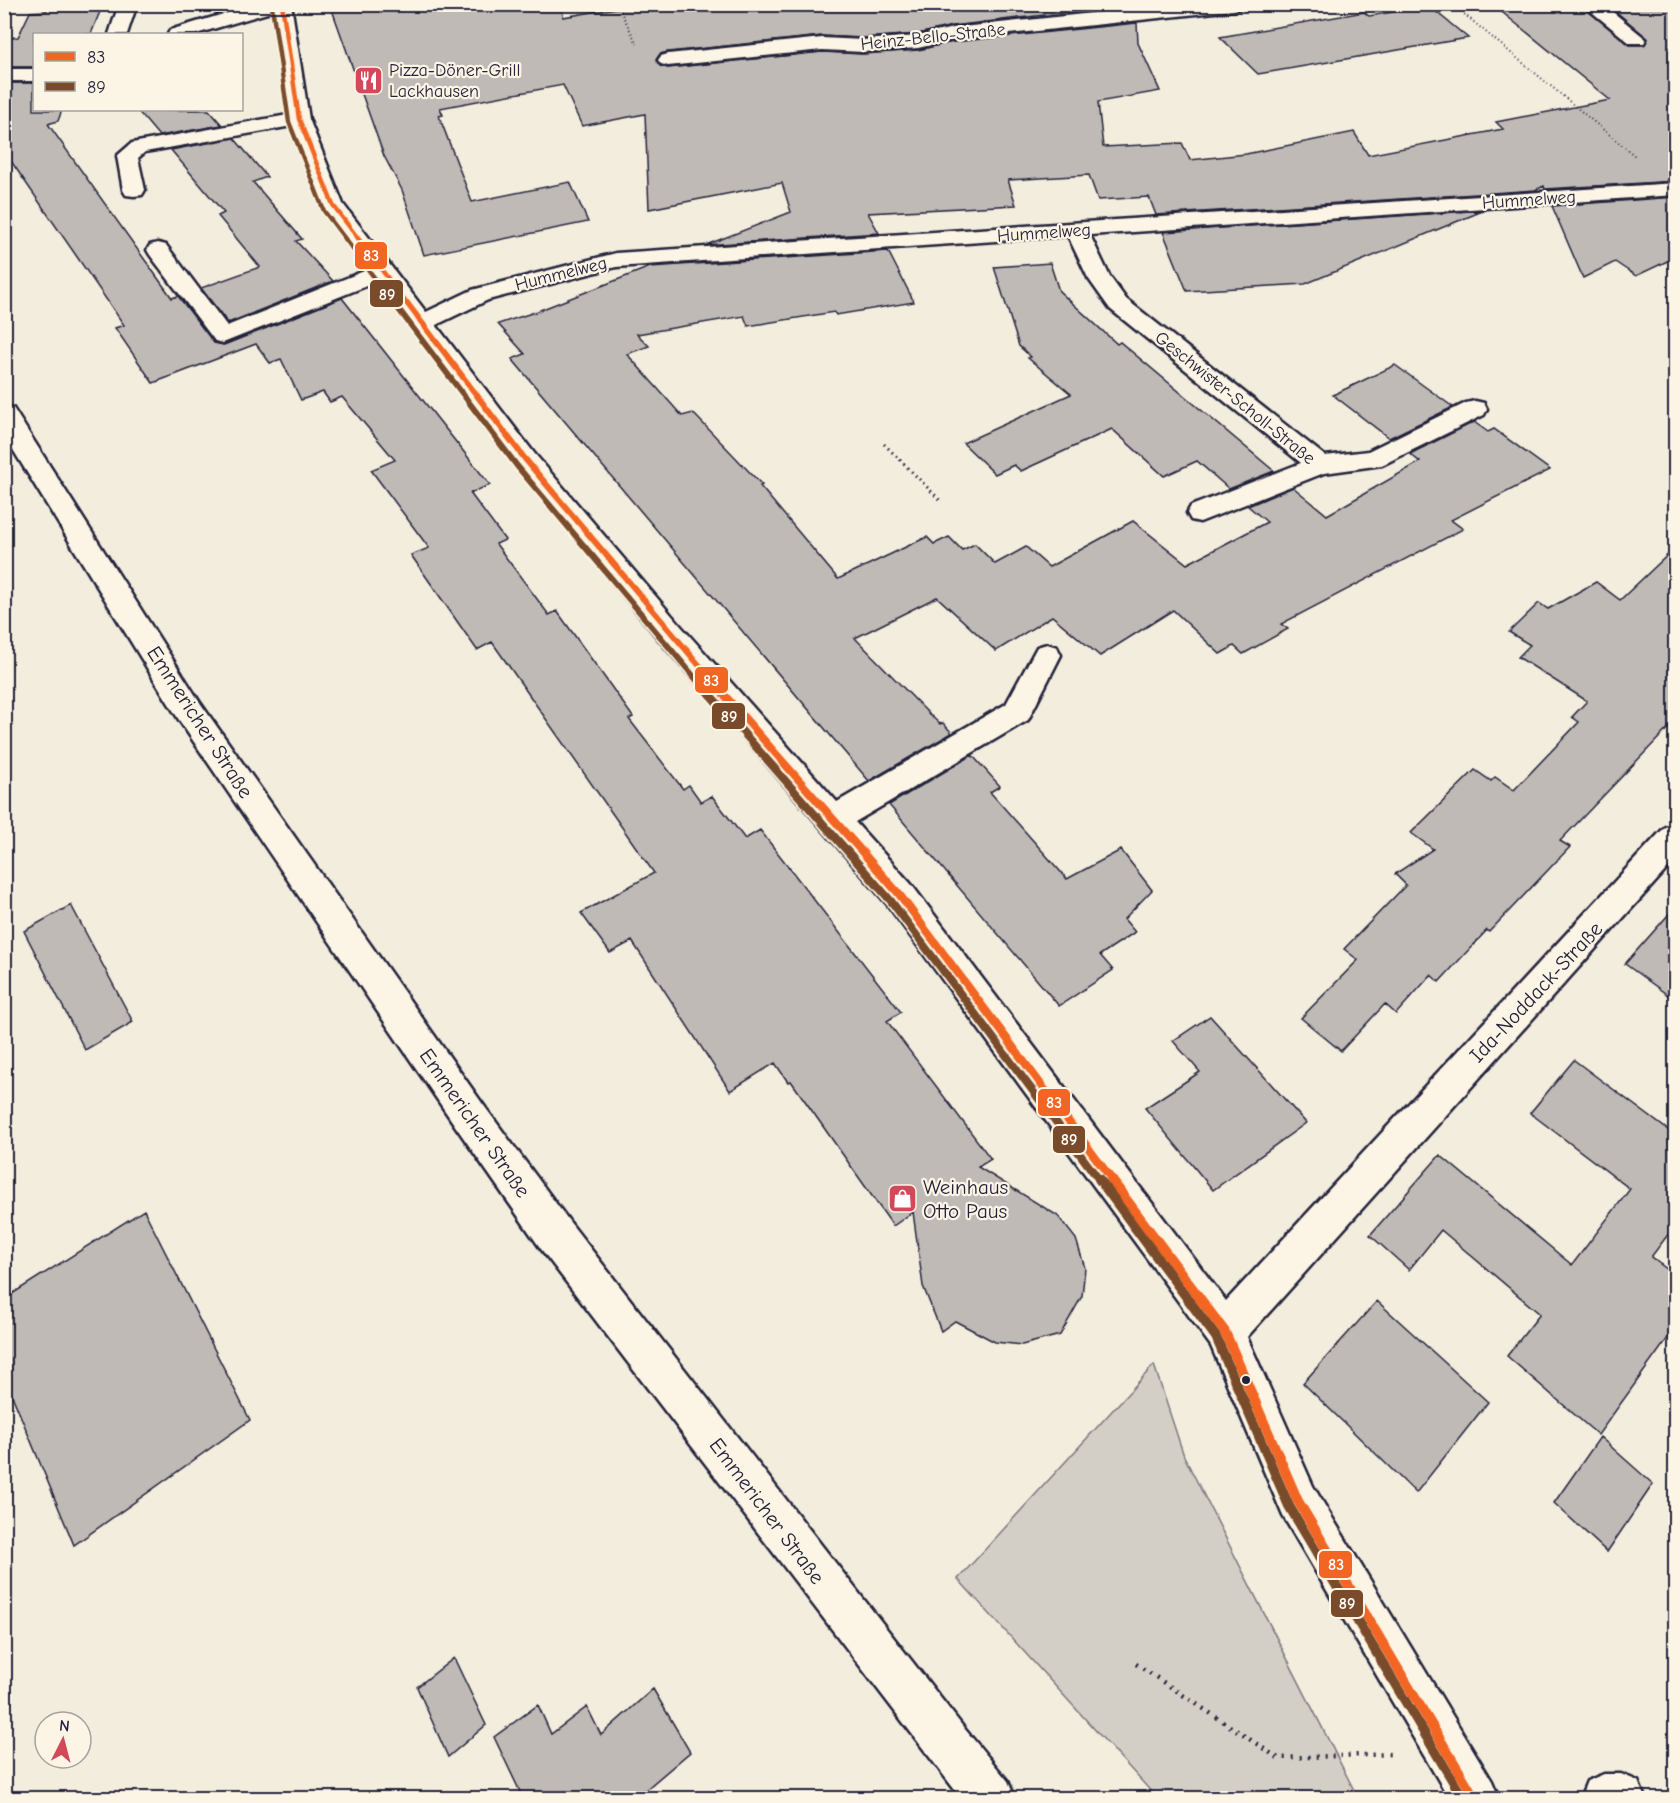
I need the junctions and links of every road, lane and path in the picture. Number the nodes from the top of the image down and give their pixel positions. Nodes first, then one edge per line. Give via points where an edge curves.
1 (128, 4) edge
2 (280, 4) edge
3 (1233, 4) edge
4 (1452, 4) edge
5 (1591, 4) edge
6 (118, 33) edge
7 (180, 33) edge
8 (1637, 39) dead end
9 (668, 60) dead end
10 (4, 75) edge
11 (33, 75) edge
12 (299, 119) junction
13 (134, 190) dead end
14 (1675, 190) edge
15 (1077, 231) junction
16 (158, 250) dead end
17 (384, 271) junction
18 (423, 322) junction
19 (1475, 409) dead end
20 (4, 414) edge
21 (884, 444) dead end
22 (1320, 465) junction
23 (940, 500) dead end
24 (1200, 513) dead end
25 (1047, 655) dead end
26 (834, 819) junction
27 (1676, 836) edge
28 (1225, 1332) junction
29 (1136, 1664) dead end
30 (947, 1746) junction
31 (1447, 1752) junction
32 (962, 1798) edge
33 (991, 1798) edge
34 (1475, 1798) edge
35 (1604, 1798) edge
36 (1621, 1798) edge

1 - 6 street
2 - 7 street
2 - 12 street
3 - 9 street, Heinz-Bello-Straße via 953,34 918,42 822,44
4 - 14 path
5 - 8 street
10 - 11 street
12 - 13 street via 139,147 127,156
12 - 17 street via 333,205
14 - 15 street, Hummelweg
15 - 18 street, Hummelweg via 616,260 480,295
15 - 22 street, Geschwister-Scholl-Straße via 1099,278 1118,304
16 - 17 street via 223,336
17 - 18 street
18 - 26 street via 525,459 670,633
19 - 22 street via 1373,459
20 - 30 street, Emmericher Straße via 190,712 469,1114 555,1235
21 - 23 path
22 - 24 street, Geschwister-Scholl-Straße
25 - 26 street via 1017,712
26 - 28 street via 899,894
27 - 28 street, Ida-Noddack-Straße via 1584,942
28 - 31 street via 1298,1501
29 - 31 path via 1278,1758
30 - 32 street
30 - 33 street, Emmericher Straße
31 - 34 street
35 - 36 street

